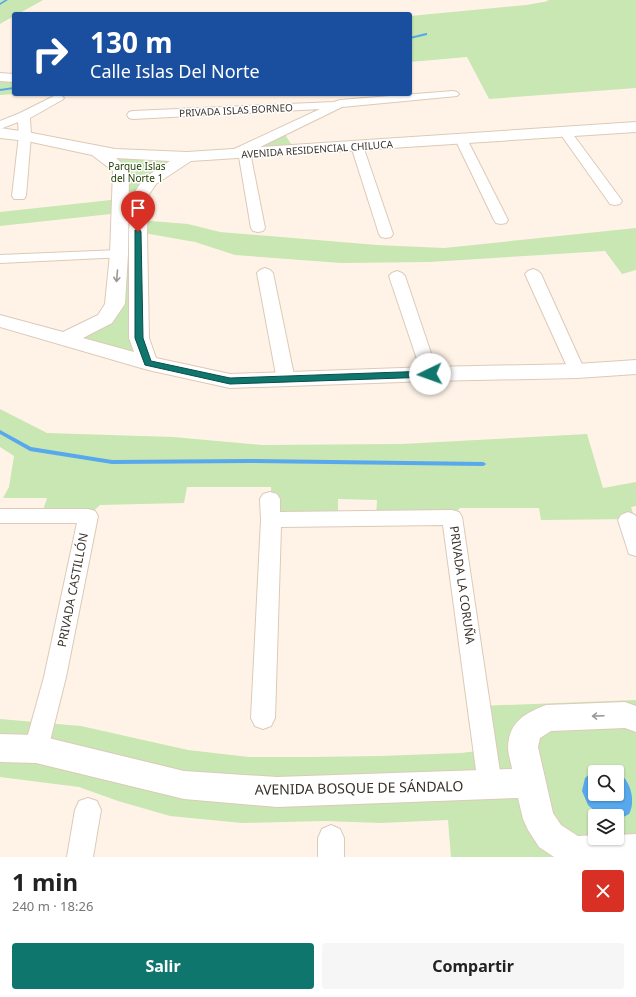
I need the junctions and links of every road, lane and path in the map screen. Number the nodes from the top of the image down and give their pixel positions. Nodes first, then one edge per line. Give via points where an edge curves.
1 (0, 77) edge
2 (12, 78) edge
3 (453, 94) dead end
4 (58, 98) dead end
5 (340, 104) junction
6 (133, 115) dead end
7 (24, 116) junction
8 (0, 124) edge
9 (636, 127) edge
10 (288, 129) junction
11 (565, 132) junction
12 (0, 133) edge
13 (25, 135) junction
14 (461, 139) junction
15 (357, 146) junction
16 (96, 150) junction
17 (301, 150) junction
18 (240, 154) junction
19 (187, 157) junction
20 (19, 196) dead end
21 (615, 201) dead end
22 (501, 220) dead end
23 (258, 228) dead end
24 (386, 234) dead end
25 (119, 254) junction
26 (0, 259) edge
27 (265, 273) dead end
28 (533, 274) dead end
29 (397, 276) dead end
30 (0, 322) edge
31 (64, 340) junction
32 (148, 363) junction
33 (636, 367) edge
34 (578, 371) junction
35 (430, 374) junction
36 (286, 380) junction
37 (0, 516) edge
38 (628, 520) dead end
39 (636, 548) edge
40 (263, 718) dead end
41 (636, 719) edge
42 (0, 748) edge
43 (36, 749) junction
44 (530, 783) junction
45 (490, 785) junction
46 (88, 810) dead end
47 (636, 850) edge
48 (575, 855) edge
49 (80, 857) edge

1 - 2 street
3 - 5 street, PRIVADA ISLAS BORNEO
4 - 7 street
5 - 6 street, PRIVADA ISLAS BORNEO
5 - 10 street, PRIVADA ISLAS BORNEO
7 - 8 street
7 - 13 street
9 - 11 street, AVENIDA RESIDENCIAL CHILUCA
10 - 17 street, PRIVADA ISLAS BORNEO via 286,136 291,144
10 - 18 street, PRIVADA ISLAS BORNEO
11 - 14 street, AVENIDA RESIDENCIAL CHILUCA
11 - 21 street
12 - 13 street, AVENIDA RESIDENCIAL CHILUCA
13 - 16 street, AVENIDA RESIDENCIAL CHILUCA
13 - 20 street
14 - 15 street, AVENIDA RESIDENCIAL CHILUCA
14 - 22 street
15 - 17 street, AVENIDA RESIDENCIAL CHILUCA
15 - 24 street
16 - 19 street, AVENIDA RESIDENCIAL CHILUCA via 134,155
16 - 25 street via 121,170
17 - 18 street, AVENIDA RESIDENCIAL CHILUCA
18 - 19 street, AVENIDA RESIDENCIAL CHILUCA
18 - 23 street
19 - 32 street via 150,181 140,196 139,338
25 - 26 street
25 -> 31 street via 115,304 105,319
27 - 36 street
28 - 34 street
29 - 35 street
30 - 31 street
31 - 32 street
32 - 36 street via 230,381
33 - 34 street
34 - 35 street
35 - 36 street
37 - 43 street, PRIVADA CASTILLÓN via 88,516 56,677
38 - 39 street
40 - 45 street, PRIVADA LA CORUÑA via 270,510 452,517
41 -> 44 street via 625,715 546,718 527,730 523,747
42 - 43 street, AVENIDA BOSQUE DE SÁNDALO
43 - 45 street, AVENIDA BOSQUE DE SÁNDALO via 184,785 277,792
44 - 45 street, AVENIDA BOSQUE DE SÁNDALO
44 - 48 street via 539,819 550,836
46 - 49 street
47 - 48 street

